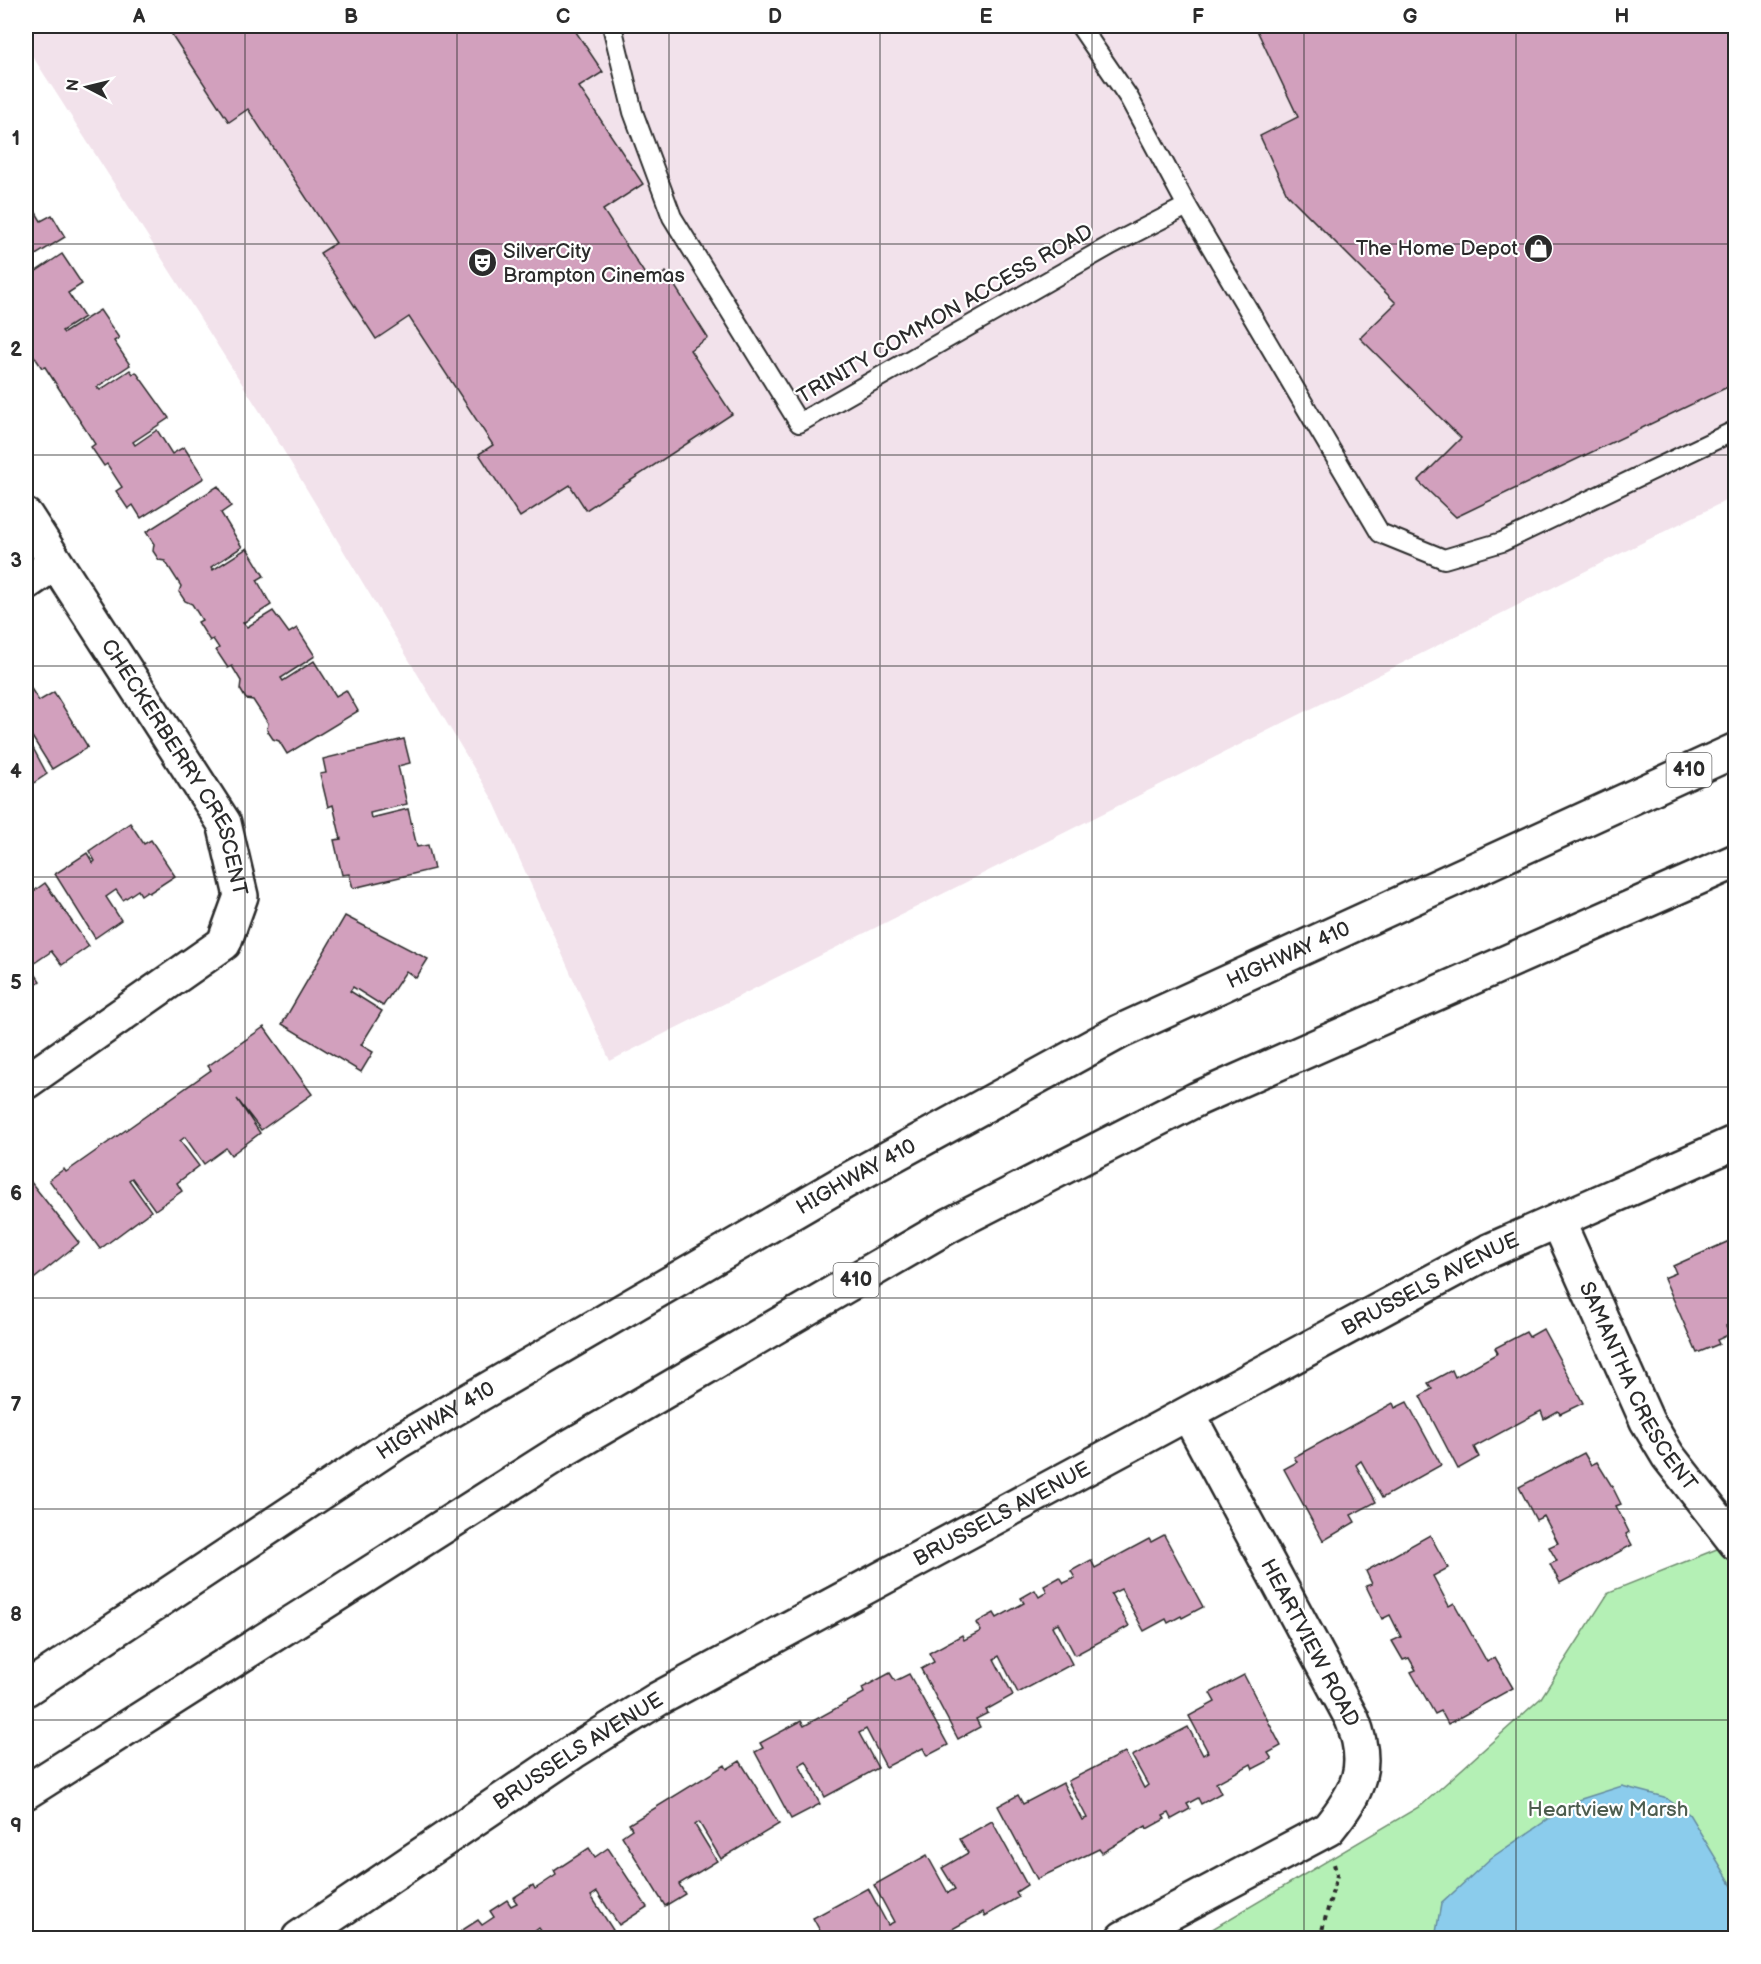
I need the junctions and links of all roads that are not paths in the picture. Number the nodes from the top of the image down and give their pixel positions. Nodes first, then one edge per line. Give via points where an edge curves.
1 (612, 26) edge
2 (1080, 26) edge
3 (1187, 206) junction
4 (1736, 430) edge
5 (26, 516) edge
6 (55, 563) junction
7 (26, 583) edge
8 (1736, 724) edge
9 (1736, 750) edge
10 (1642, 790) junction
11 (1736, 861) edge
12 (26, 1082) edge
13 (1736, 1142) edge
14 (1558, 1221) junction
15 (1188, 1414) junction
16 (1736, 1543) edge
17 (26, 1689) edge
18 (26, 1792) edge
19 (299, 1938) edge
20 (1123, 1938) edge

1 - 3 lane, TRINITY COMMON ACCESS ROAD via 633,112 672,217 800,423 1111,245
2 - 3 lane via 1129,98
3 - 4 lane via 1380,533 1444,558 1502,542
5 - 6 main road, CHECKERBERRY CRESCENT
6 - 7 main road
6 - 12 main road, CHECKERBERRY CRESCENT via 224,824 241,896 224,943
8 - 10 main road
9 - 10 main road, HIGHWAY 410 / 410
10 - 17 main road, HIGHWAY 410 / 410 via 1119,1032 846,1181 399,1441
11 - 18 main road, 410 via 1197,1099 950,1225 562,1451
13 - 14 main road, BRUSSELS AVENUE
14 - 15 main road, BRUSSELS AVENUE via 1489,1251
14 - 16 main road, SAMANTHA CRESCENT via 1647,1421 1668,1456
15 - 19 main road, BRUSSELS AVENUE via 658,1699
15 - 20 main road, HEARTVIEW ROAD via 1352,1719 1361,1742 1360,1770 1350,1801 1328,1828

